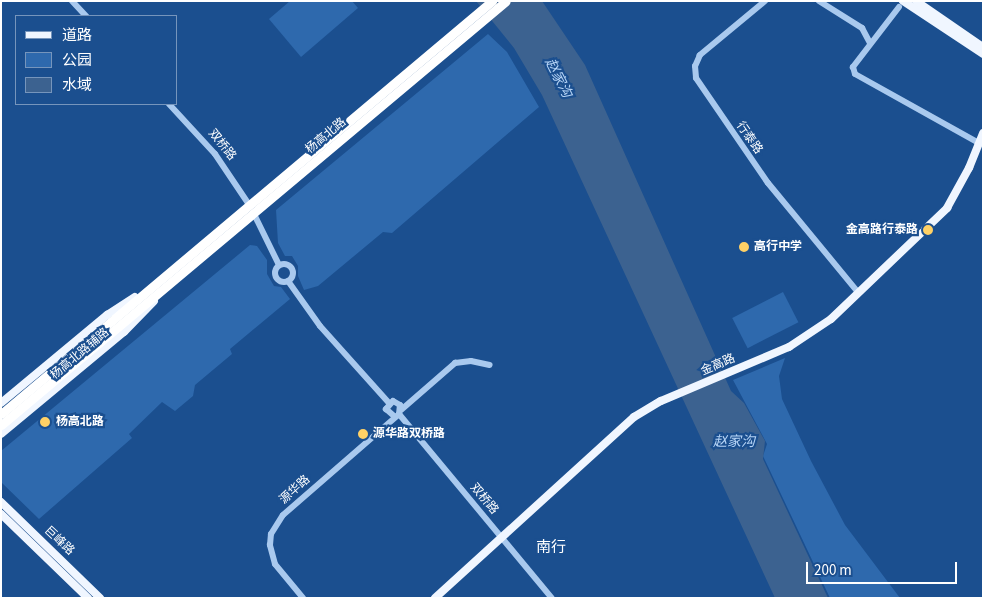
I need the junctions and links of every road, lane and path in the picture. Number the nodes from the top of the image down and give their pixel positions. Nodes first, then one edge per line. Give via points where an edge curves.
1 (72, 1) edge
2 (492, 1) edge
3 (506, 1) edge
4 (764, 1) edge
5 (819, 1) edge
6 (916, 1) edge
7 (901, 4) edge
8 (85, 15) edge
9 (870, 43) junction
10 (983, 47) edge
11 (983, 54) edge
12 (382, 100) junction
13 (171, 105) edge
14 (983, 132) edge
15 (979, 143) junction
16 (252, 210) junction
17 (279, 265) junction
18 (288, 281) junction
19 (165, 283) junction
20 (858, 292) junction
21 (99, 337) junction
22 (490, 365) dead end
23 (389, 403) junction
24 (1, 404) edge
25 (398, 413) junction
26 (1, 414) edge
27 (1, 424) edge
28 (1, 434) edge
29 (1, 502) edge
30 (1, 514) edge
31 (502, 538) junction
32 (92, 588) junction
33 (85, 597) edge
34 (100, 598) edge
35 (303, 598) edge
36 (435, 598) edge
37 (552, 598) edge

1 - 8 street
2 - 12 highway, 杨高北路
3 - 12 highway, 杨高北路
4 - 20 street, 行泰路 via 700,55 695,66 696,78 768,183
5 - 9 street via 862,28
6 - 10 main road
7 - 9 street
7 - 11 main road
9 - 15 street via 853,67 855,74
12 - 16 highway, 杨高北路
13 - 16 street, 双桥路 via 215,154
14 - 15 main road, 金高路
15 - 20 main road, 金高路 via 947,208
16 - 17 street, 双桥路
16 - 19 highway, 杨高北路
17 - 18 street, 双桥路 via 275,269 276,277 283,282
17 - 18 street, 双桥路 via 292,268
18 - 23 street, 双桥路 via 320,326
19 - 21 highway, 杨高北路
19 - 24 main road, 杨高北路辅路 via 107,315
19 - 28 main road, 杨高北路辅路 via 124,332
20 - 31 main road, 金高路 via 820,326 789,347 661,401 620,428
21 - 26 highway, 杨高北路
21 - 27 highway, 杨高北路
22 - 25 street, 源华路 via 471,361 455,363
23 - 25 street via 387,411
23 - 25 street via 398,402
25 - 31 street, 双桥路
25 - 35 street, 源华路 via 283,515 271,534 275,564
29 - 32 main road, 巨峰路
30 - 33 main road, 巨峰路
31 - 36 main road, 金高路
31 - 37 street, 双桥路
32 - 33 street
32 - 34 main road, 巨峰路

